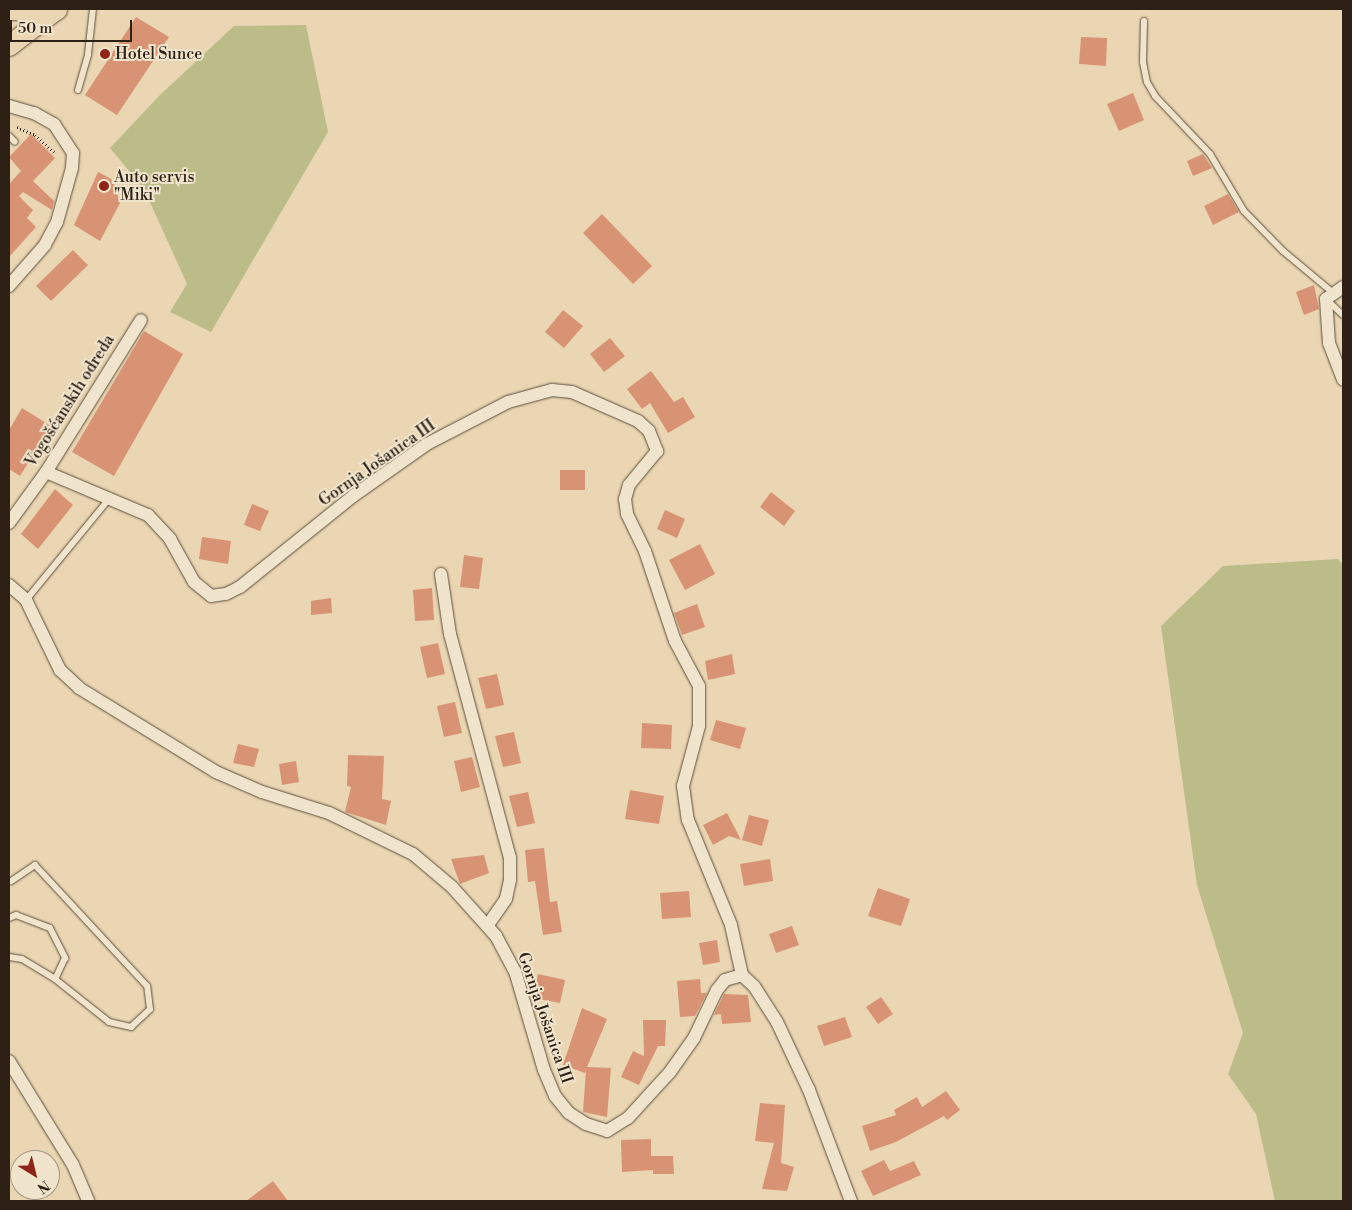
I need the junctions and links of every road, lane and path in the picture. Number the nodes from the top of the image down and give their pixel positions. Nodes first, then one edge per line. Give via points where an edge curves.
1 (93, 9) edge
2 (9, 10) edge
3 (59, 10) edge
4 (1144, 21) dead end
5 (9, 24) edge
6 (9, 44) edge
7 (78, 90) dead end
8 (9, 106) edge
9 (9, 124) edge
10 (9, 136) edge
11 (16, 142) dead end
12 (72, 168) junction
13 (9, 286) edge
14 (1334, 293) edge
15 (1343, 316) edge
16 (141, 320) dead end
17 (1343, 380) edge
18 (46, 472) junction
19 (108, 500) junction
20 (9, 523) edge
21 (441, 574) dead end
22 (9, 585) edge
23 (26, 600) junction
24 (11, 881) dead end
25 (9, 918) edge
26 (488, 925) junction
27 (9, 957) edge
28 (742, 975) junction
29 (55, 979) junction
30 (9, 1061) edge
31 (88, 1201) edge
32 (851, 1201) edge

1 - 7 lane via 88,54
2 - 3 main road
3 - 6 main road
4 - 14 lane via 1143,62 1147,82 1155,96 1210,154 1244,211 1283,251
5 - 6 main road
8 - 12 street via 34,113 54,124 72,153
9 - 12 path via 35,135
10 - 11 lane
12 - 13 street via 45,245
14 - 15 lane
14 - 17 street via 1329,343
16 - 18 street, Vogošćanskih odreda
18 - 19 street, Gornja Jošanica III
18 - 20 street, Vogošćanskih odreda
19 - 23 lane
19 - 28 street, Gornja Jošanica III via 148,515 170,539 194,582 211,596 226,594 265,568 352,496 427,444 508,402 552,390 572,392 638,421 649,431 657,451 629,486 625,499 627,514 645,551 675,641 699,686 699,726 683,786 688,820 731,925
21 - 26 street via 450,634 510,858 506,899
22 - 23 street, Gornja Jošanica III
23 - 26 street, Gornja Jošanica III via 60,670 80,688 216,772 262,792 329,812 413,854 452,887
24 - 29 lane via 35,865 147,986 150,1009 132,1027 109,1022
25 - 29 lane via 16,915 50,928 65,958
26 - 28 street, Gornja Jošanica III via 515,971 544,1070 555,1096 569,1113 586,1124 607,1131 628,1118 657,1088 694,1038 717,990 726,980
27 - 29 lane via 22,959
28 - 32 street, Gornja Jošanica III via 754,986 777,1022 809,1090
30 - 31 street via 73,1165

